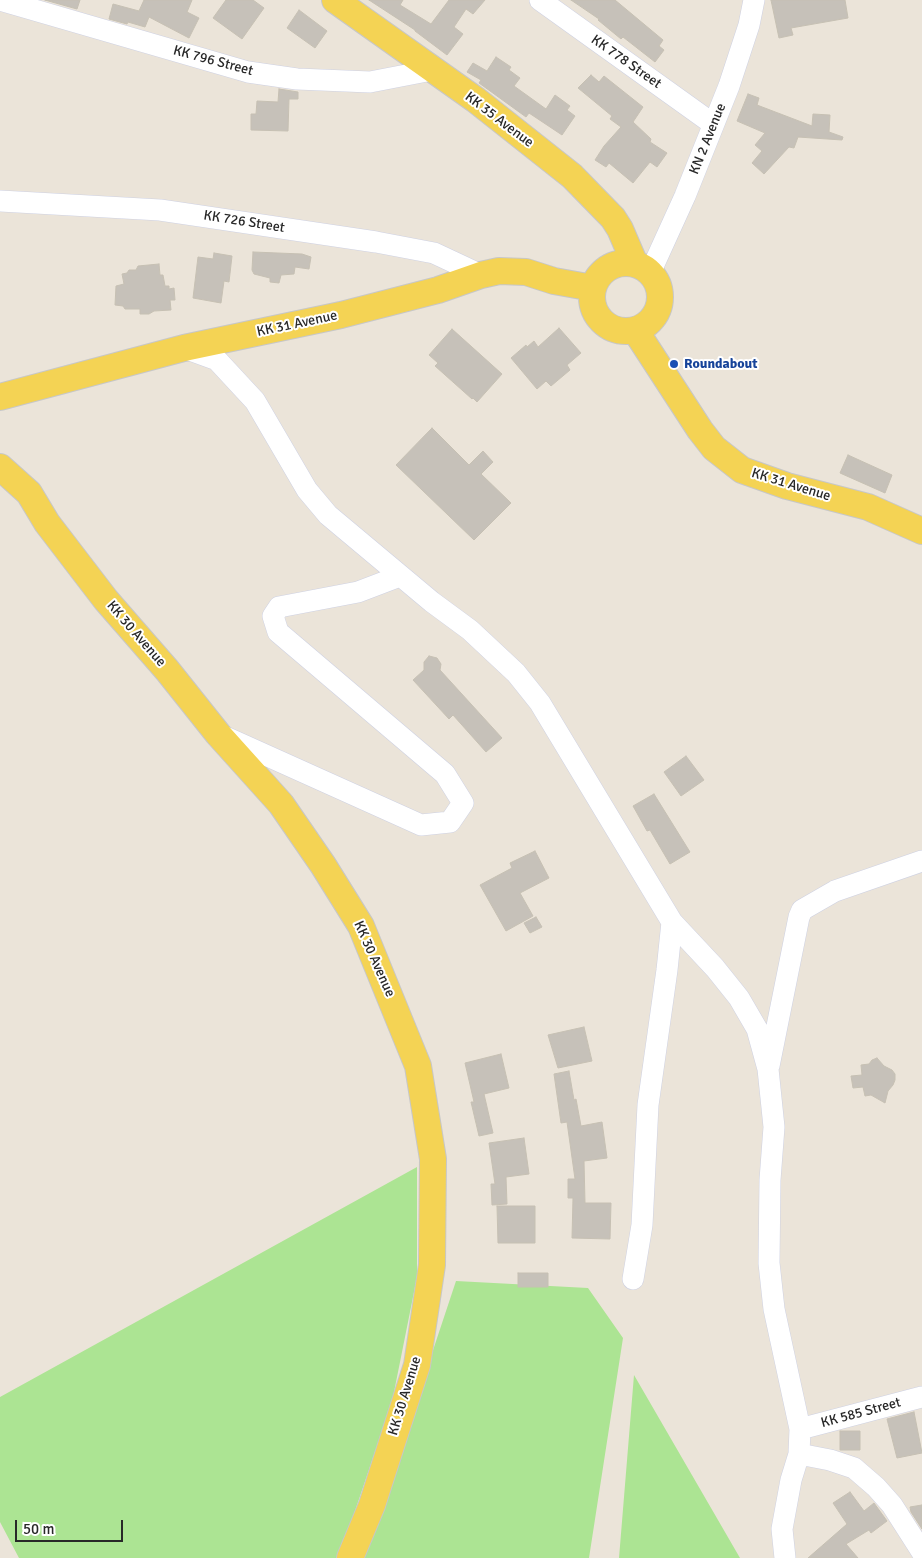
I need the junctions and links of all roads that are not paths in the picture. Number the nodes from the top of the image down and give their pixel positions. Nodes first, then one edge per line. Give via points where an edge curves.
1 (0, 0) edge
2 (335, 0) edge
3 (540, 0) edge
4 (754, 0) edge
5 (432, 70) junction
6 (713, 124) junction
7 (0, 201) edge
8 (642, 269) junction
9 (481, 275) junction
10 (593, 288) junction
11 (635, 330) junction
12 (184, 348) junction
13 (0, 397) edge
14 (0, 468) edge
15 (922, 531) edge
16 (400, 576) junction
17 (218, 734) junction
18 (922, 861) edge
19 (672, 922) junction
20 (768, 1069) junction
21 (633, 1279) dead end
22 (922, 1396) edge
23 (800, 1429) junction
24 (799, 1454) junction
25 (922, 1552) edge
26 (350, 1558) edge
27 (785, 1558) edge

1 - 5 street, KK 796 Street via 248,72 297,79 370,82
2 - 5 main road, KK 35 Avenue
3 - 6 street, KK 778 Street
4 - 6 street, KN 2 Avenue via 729,86
5 - 8 main road, KK 35 Avenue via 483,106 591,194 613,218
6 - 8 street, KN 2 Avenue via 685,196
7 - 9 street, KK 726 Street via 160,210 376,242 434,253
8 - 10 main road via 617,264 602,273
8 - 11 main road via 655,280 659,289 659,306 650,321
9 - 10 main road, KK 31 Avenue via 515,271
9 - 12 main road, KK 31 Avenue via 438,290 341,314
10 - 11 main road via 593,306 602,321 617,330
11 - 15 main road, KK 31 Avenue via 714,448 742,470 787,486 868,507
12 - 13 main road, KK 31 Avenue
12 - 16 street via 220,363 255,401 307,490 328,515
14 - 17 main road, KK 30 Avenue via 29,493 106,600 168,670
16 - 17 street via 358,592 279,607 273,616 278,632 445,774 463,803 450,822 421,825
16 - 19 street via 470,630 516,673 540,703
17 - 26 main road, KK 30 Avenue via 281,804 361,926 418,1066 433,1158 432,1265 417,1365 372,1505
18 - 20 street via 835,891 802,910
19 - 20 street via 744,1005 756,1029
19 - 21 street via 648,1105 642,1225
20 - 23 street via 774,1128 769,1263 774,1310
22 - 23 street, KK 585 Street
23 - 24 street
24 - 25 street via 854,1468 892,1505
24 - 27 street via 782,1529

